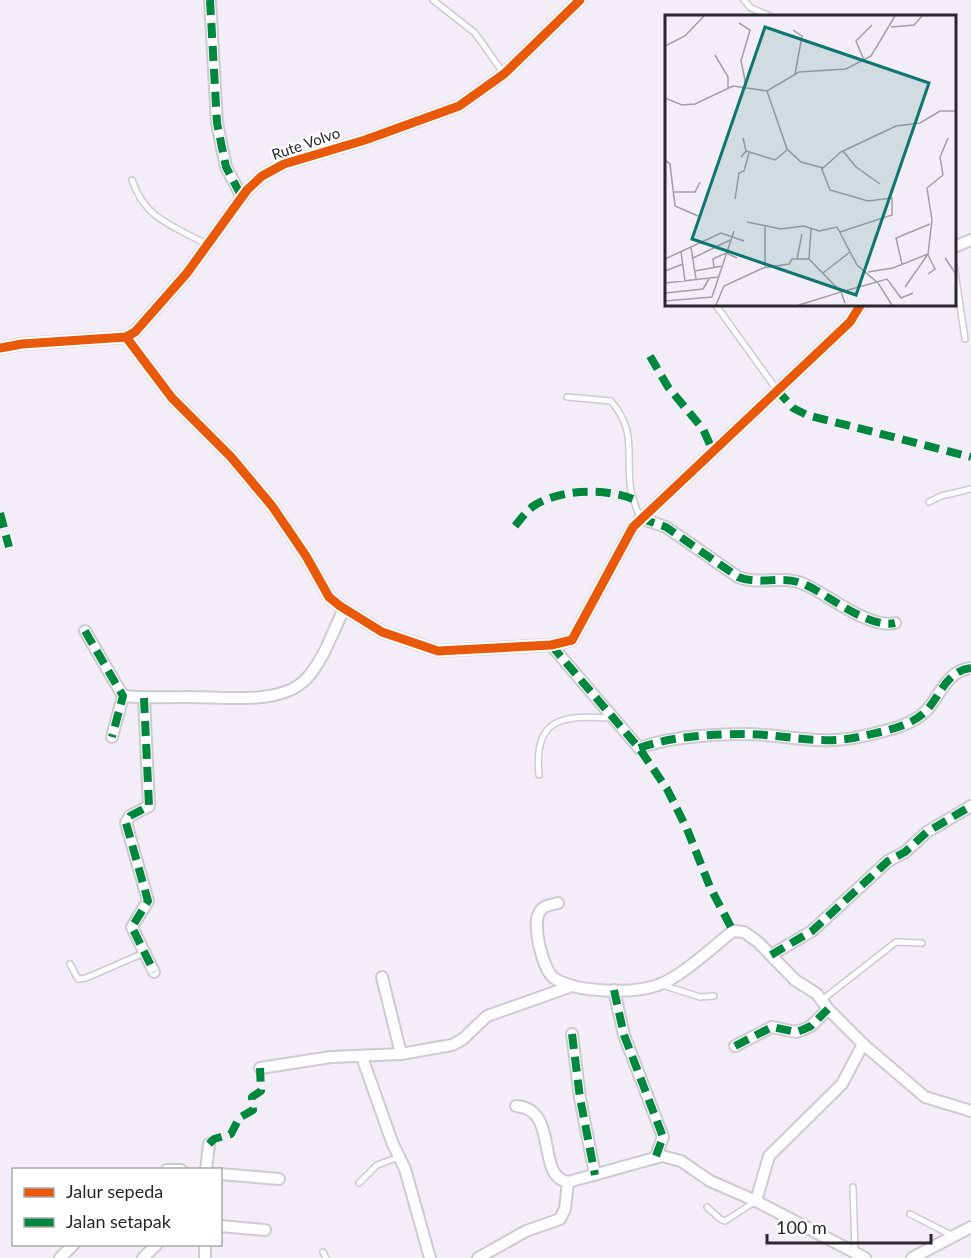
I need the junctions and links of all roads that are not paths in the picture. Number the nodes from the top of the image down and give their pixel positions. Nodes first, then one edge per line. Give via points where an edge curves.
1 (210, 0) edge
2 (433, 0) edge
3 (580, 0) edge
4 (744, 0) edge
5 (768, 15) edge
6 (504, 74) junction
7 (132, 180) dead end
8 (242, 197) junction
9 (971, 240) edge
10 (206, 244) junction
11 (956, 246) edge
12 (956, 278) edge
13 (716, 306) edge
14 (860, 306) edge
15 (126, 337) junction
16 (965, 339) dead end
17 (2, 345) edge
18 (777, 390) junction
19 (567, 398) dead end
20 (971, 489) edge
21 (929, 502) dead end
22 (640, 518) junction
23 (344, 609) junction
24 (895, 623) dead end
25 (85, 631) dead end
26 (551, 645) junction
27 (971, 668) edge
28 (123, 696) junction
29 (144, 698) junction
30 (611, 718) junction
31 (112, 736) dead end
32 (539, 775) dead end
33 (971, 806) edge
34 (558, 903) dead end
35 (922, 943) dead end
36 (144, 953) junction
37 (771, 955) junction
38 (70, 964) dead end
39 (154, 972) dead end
40 (382, 977) dead end
41 (660, 985) junction
42 (572, 986) junction
43 (614, 990) junction
44 (714, 996) dead end
45 (825, 1004) junction
46 (572, 1034) dead end
47 (863, 1044) junction
48 (735, 1046) dead end
49 (401, 1054) junction
50 (362, 1057) junction
51 (260, 1068) dead end
52 (516, 1106) dead end
53 (971, 1111) edge
54 (209, 1144) dead end
55 (656, 1156) junction
56 (399, 1157) junction
57 (206, 1168) edge
58 (222, 1174) edge
59 (595, 1175) junction
60 (279, 1179) dead end
61 (568, 1182) junction
62 (359, 1183) dead end
63 (853, 1187) dead end
64 (756, 1201) junction
65 (707, 1206) dead end
66 (910, 1214) dead end
67 (222, 1226) edge
68 (971, 1227) edge
69 (265, 1230) dead end
70 (954, 1236) junction
71 (73, 1246) edge
72 (156, 1246) edge
73 (323, 1252) dead end
74 (855, 1252) junction
75 (60, 1258) edge
76 (143, 1258) edge
77 (326, 1258) edge
78 (430, 1258) edge
79 (478, 1258) edge
80 (865, 1258) edge
81 (912, 1258) edge

1 - 8 street via 217,123 226,167
2 - 6 lane via 475,33
3 - 6 street, Rute Volvo
4 - 5 lane via 751,8
6 - 8 street, Rute Volvo via 459,106 284,164 262,176
7 - 10 lane via 142,205 151,213
8 - 10 street, Rute Volvo
9 - 11 street
10 - 15 street, Rute Volvo via 187,273 135,332
12 - 16 lane
13 - 18 lane
14 - 18 street via 850,321
15 - 17 street
15 - 23 street via 172,398 273,506 329,597
18 - 22 street
19 - 22 lane via 605,400 616,406 630,439 631,493
20 - 21 lane
22 - 24 street via 666,527 738,577 804,584 877,623
22 - 26 street via 576,636 566,643
23 - 26 street via 382,632 438,651
23 - 29 street via 308,677 295,688 276,695 245,698
25 - 28 street
26 - 30 street
27 - 30 street via 956,672 926,711 908,724 827,742 747,734 668,740 639,748
28 - 29 street
28 - 31 street
29 - 36 street via 149,806 130,816 126,824 148,901 132,927
30 - 32 lane via 566,718 546,729 539,744
33 - 37 street via 888,861 812,930
34 - 42 street via 545,906 538,914 540,949 548,973
35 - 45 lane via 896,942
36 - 38 lane via 86,978 78,979
36 - 39 street
37 - 41 street via 744,932 733,931
37 - 45 street
40 - 49 street
41 - 43 street via 633,992
41 - 44 lane via 700,997
42 - 43 street
42 - 49 street via 487,1016 452,1045
43 - 55 street via 624,1035 663,1137
45 - 47 street
45 - 48 street via 812,1026 796,1032 772,1027
46 - 59 street
47 - 53 street via 925,1097
47 - 64 street via 842,1084 769,1156
49 - 50 street
50 - 51 street via 331,1057
50 - 56 street
52 - 61 street via 528,1107 536,1113 552,1169 558,1178
54 - 57 street
55 - 59 street
55 - 64 street via 681,1161 710,1181
56 - 62 lane via 377,1165
56 - 78 street
58 - 60 street
59 - 61 street
61 - 79 street via 566,1209 560,1219 526,1231
63 - 74 lane
64 - 65 lane via 725,1221
64 - 74 street
66 - 70 lane
67 - 69 street
68 - 70 street
70 - 81 street
71 - 75 street
72 - 76 street
73 - 77 lane
74 - 80 street

